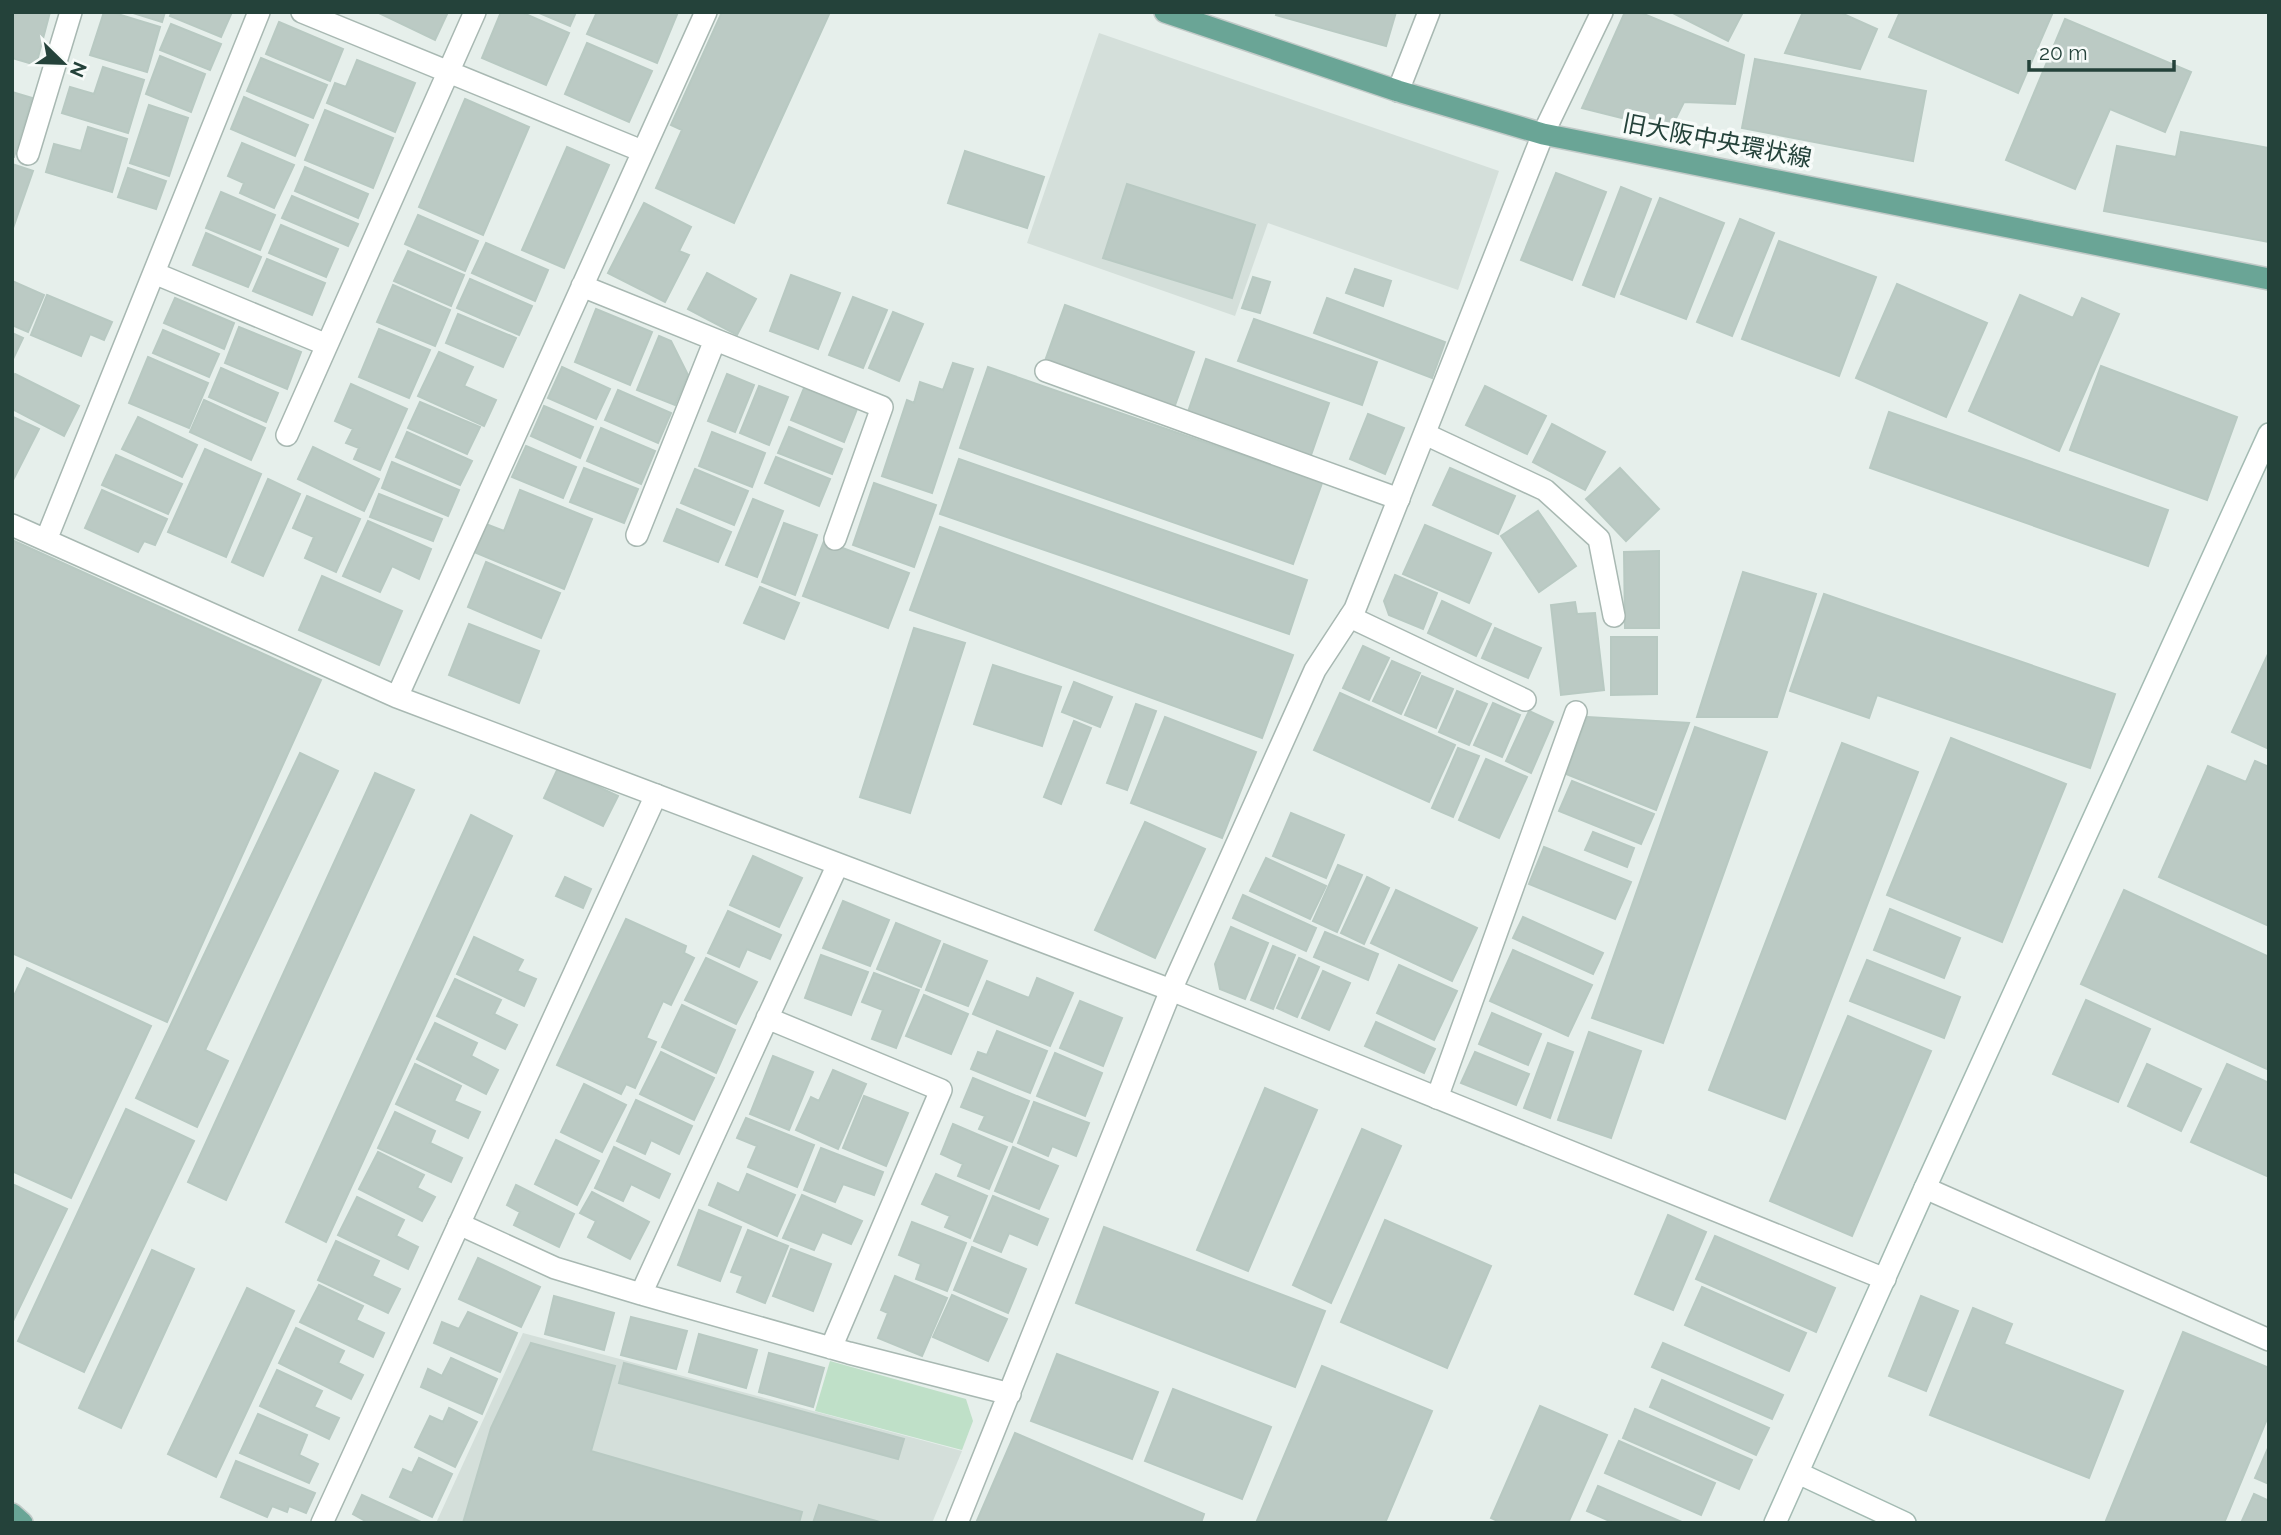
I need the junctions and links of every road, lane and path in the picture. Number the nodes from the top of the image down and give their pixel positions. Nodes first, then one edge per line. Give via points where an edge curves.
1 (71, 12) edge
2 (259, 12) edge
3 (302, 12) edge
4 (475, 12) edge
5 (706, 12) edge
6 (1166, 12) edge
7 (1429, 12) edge
8 (1602, 12) edge
9 (449, 71) junction
10 (1398, 91) junction
11 (1543, 134) junction
12 (642, 151) junction
13 (28, 154) dead end
14 (154, 273) junction
15 (2269, 279) edge
16 (582, 286) junction
17 (715, 340) junction
18 (327, 345) junction
19 (1046, 371) dead end
20 (1425, 434) junction
21 (2269, 434) edge
22 (287, 435) dead end
23 (1399, 499) junction
24 (12, 525) edge
25 (637, 535) dead end
26 (835, 539) dead end
27 (46, 540) junction
28 (1350, 617) junction
29 (1614, 617) dead end
30 (397, 697) junction
31 (1525, 700) dead end
32 (1576, 712) dead end
33 (656, 795) junction
34 (838, 864) junction
35 (1171, 990) junction
36 (767, 1018) junction
37 (1437, 1098) junction
38 (1925, 1188) junction
39 (458, 1224) junction
40 (1885, 1279) junction
41 (640, 1294) junction
42 (2269, 1340) edge
43 (831, 1348) junction
44 (1010, 1394) junction
45 (1798, 1473) junction
46 (12, 1514) edge
47 (22, 1523) edge
48 (322, 1523) edge
49 (957, 1523) edge
50 (1776, 1523) edge
51 (1905, 1523) edge

1 - 13 street
2 - 14 street
3 - 9 street
4 - 9 street
5 - 12 street
6 - 10 main road, 旧大阪中央環状線
7 - 10 street
8 - 11 street
9 - 12 street
9 - 18 street
10 - 11 main road, 旧大阪中央環状線
11 - 15 main road, 旧大阪中央環状線
11 - 20 street
12 - 16 street
14 - 18 street
14 - 27 street
16 - 17 street
16 - 30 street
17 - 25 street
17 - 26 street via 882,407
18 - 22 street
19 - 23 street
20 - 23 street
20 - 29 street via 1545,491 1599,539
21 - 38 street
23 - 28 street
24 - 27 street
27 - 30 street
28 - 31 street
28 - 35 street via 1315,670
30 - 33 street
32 - 37 street
33 - 34 street
33 - 39 street
34 - 35 street
34 - 36 street
35 - 37 street
35 - 44 street
36 - 41 street
36 - 43 street via 941,1090
37 - 40 street
38 - 40 street
38 - 42 street
39 - 41 street via 555,1268
39 - 48 street
40 - 45 street
41 - 43 street
43 - 44 street
44 - 49 street
45 - 50 street
45 - 51 street
46 - 47 main road

